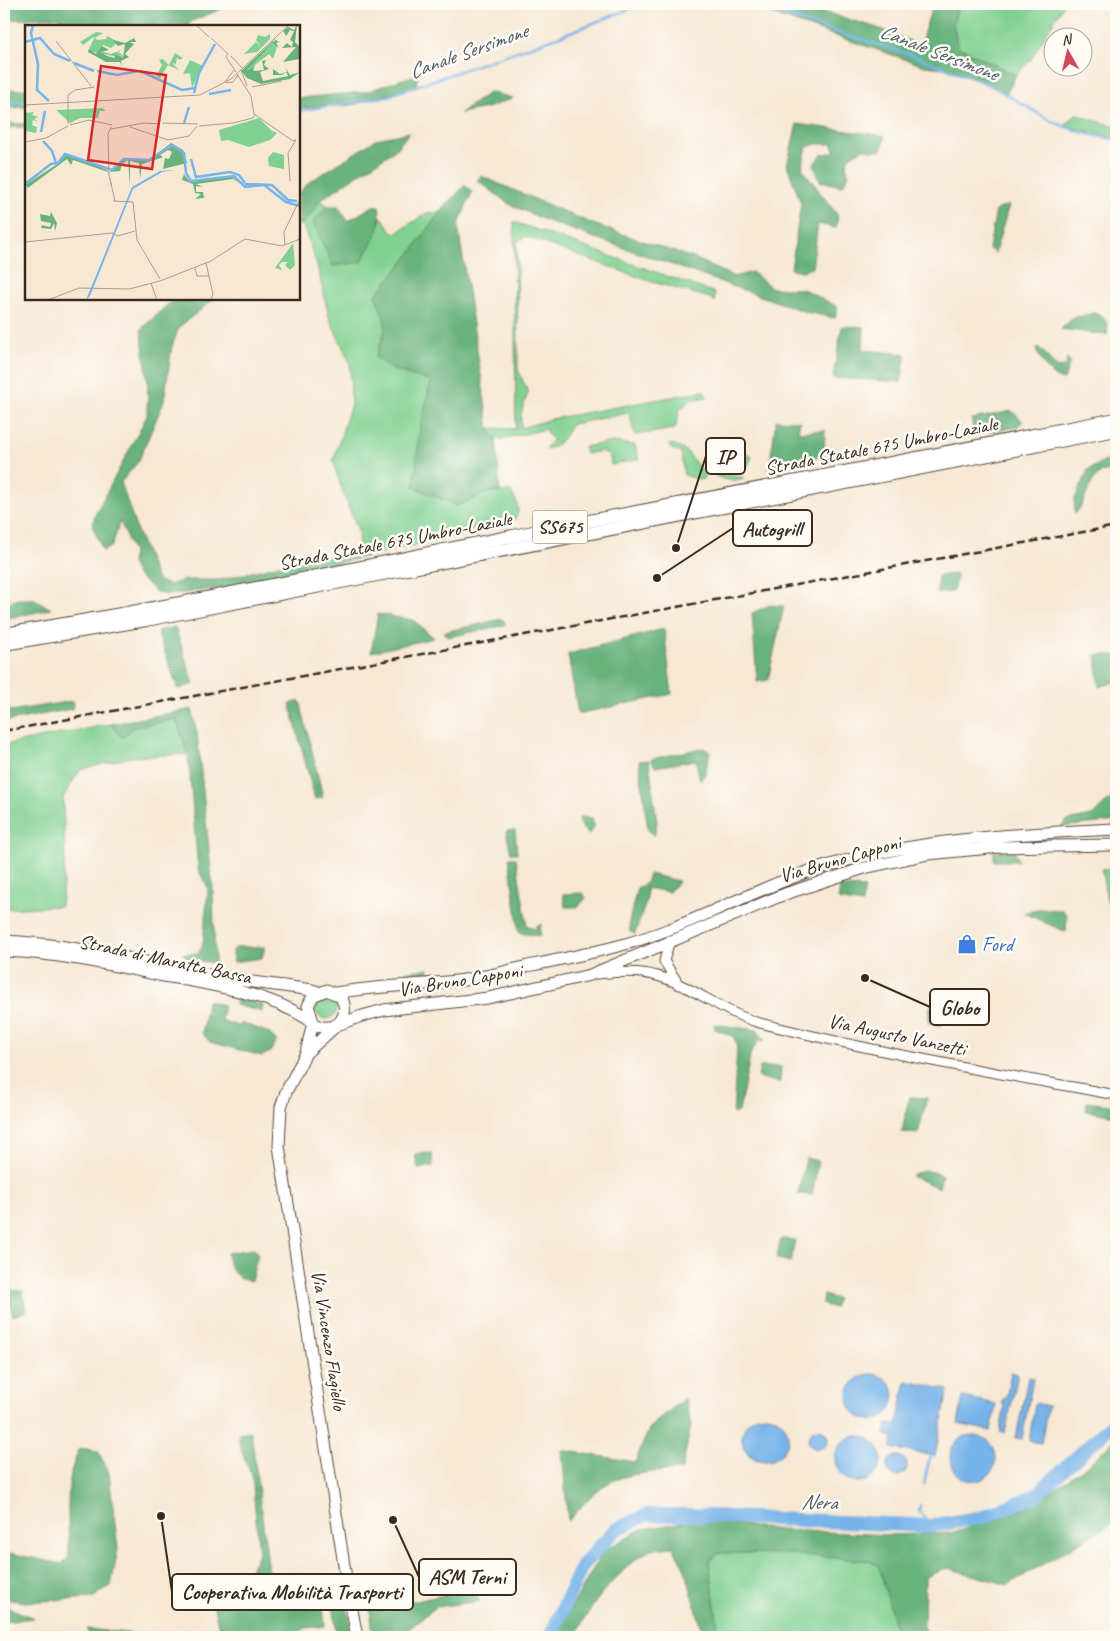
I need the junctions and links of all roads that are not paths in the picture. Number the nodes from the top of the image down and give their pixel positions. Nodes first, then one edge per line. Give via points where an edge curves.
1 (1116, 418) edge
2 (1116, 430) edge
3 (4, 634) edge
4 (4, 644) edge
5 (1116, 829) edge
6 (1116, 845) edge
7 (670, 940) junction
8 (4, 941) edge
9 (4, 951) edge
10 (588, 954) junction
11 (590, 975) junction
12 (679, 985) junction
13 (318, 992) junction
14 (336, 993) junction
15 (313, 1022) junction
16 (337, 1025) junction
17 (306, 1054) junction
18 (1116, 1095) edge
19 (357, 1637) edge

1 - 3 highway, Strada Statale 675 Umbro-Laziale / SS675 via 208,598
2 - 4 highway, Strada Statale 675 Umbro-Laziale / SS675 via 146,620
5 - 10 main road, Via Bruno Capponi via 947,841 866,855 810,871 671,928
6 - 7 main road, Via Bruno Capponi via 1000,847 909,858 864,868 785,894
7 - 11 main road, Via Bruno Capponi
7 - 12 street, Via Augusto Vanzetti via 664,961
8 - 13 main road, Strada di Maratta Bassa via 92,951
9 - 15 main road, Strada di Maratta Bassa via 100,963 216,986 284,1005
10 - 11 main road via 595,963
10 - 14 main road, Via Bruno Capponi via 466,980
11 - 12 street, Via Augusto Vanzetti via 643,973
11 - 16 main road, Via Bruno Capponi via 488,998 384,1010
12 - 18 street, Via Augusto Vanzetti via 757,1022 848,1045
13 - 14 main road
13 - 15 main road via 308,1006
14 - 16 main road via 345,1009
15 - 16 main road via 324,1028
15 - 17 main road, Via Vincenzo Flagiello
16 - 17 main road, Via Vincenzo Flagiello
17 - 19 main road, Via Vincenzo Flagiello via 281,1107 279,1146

